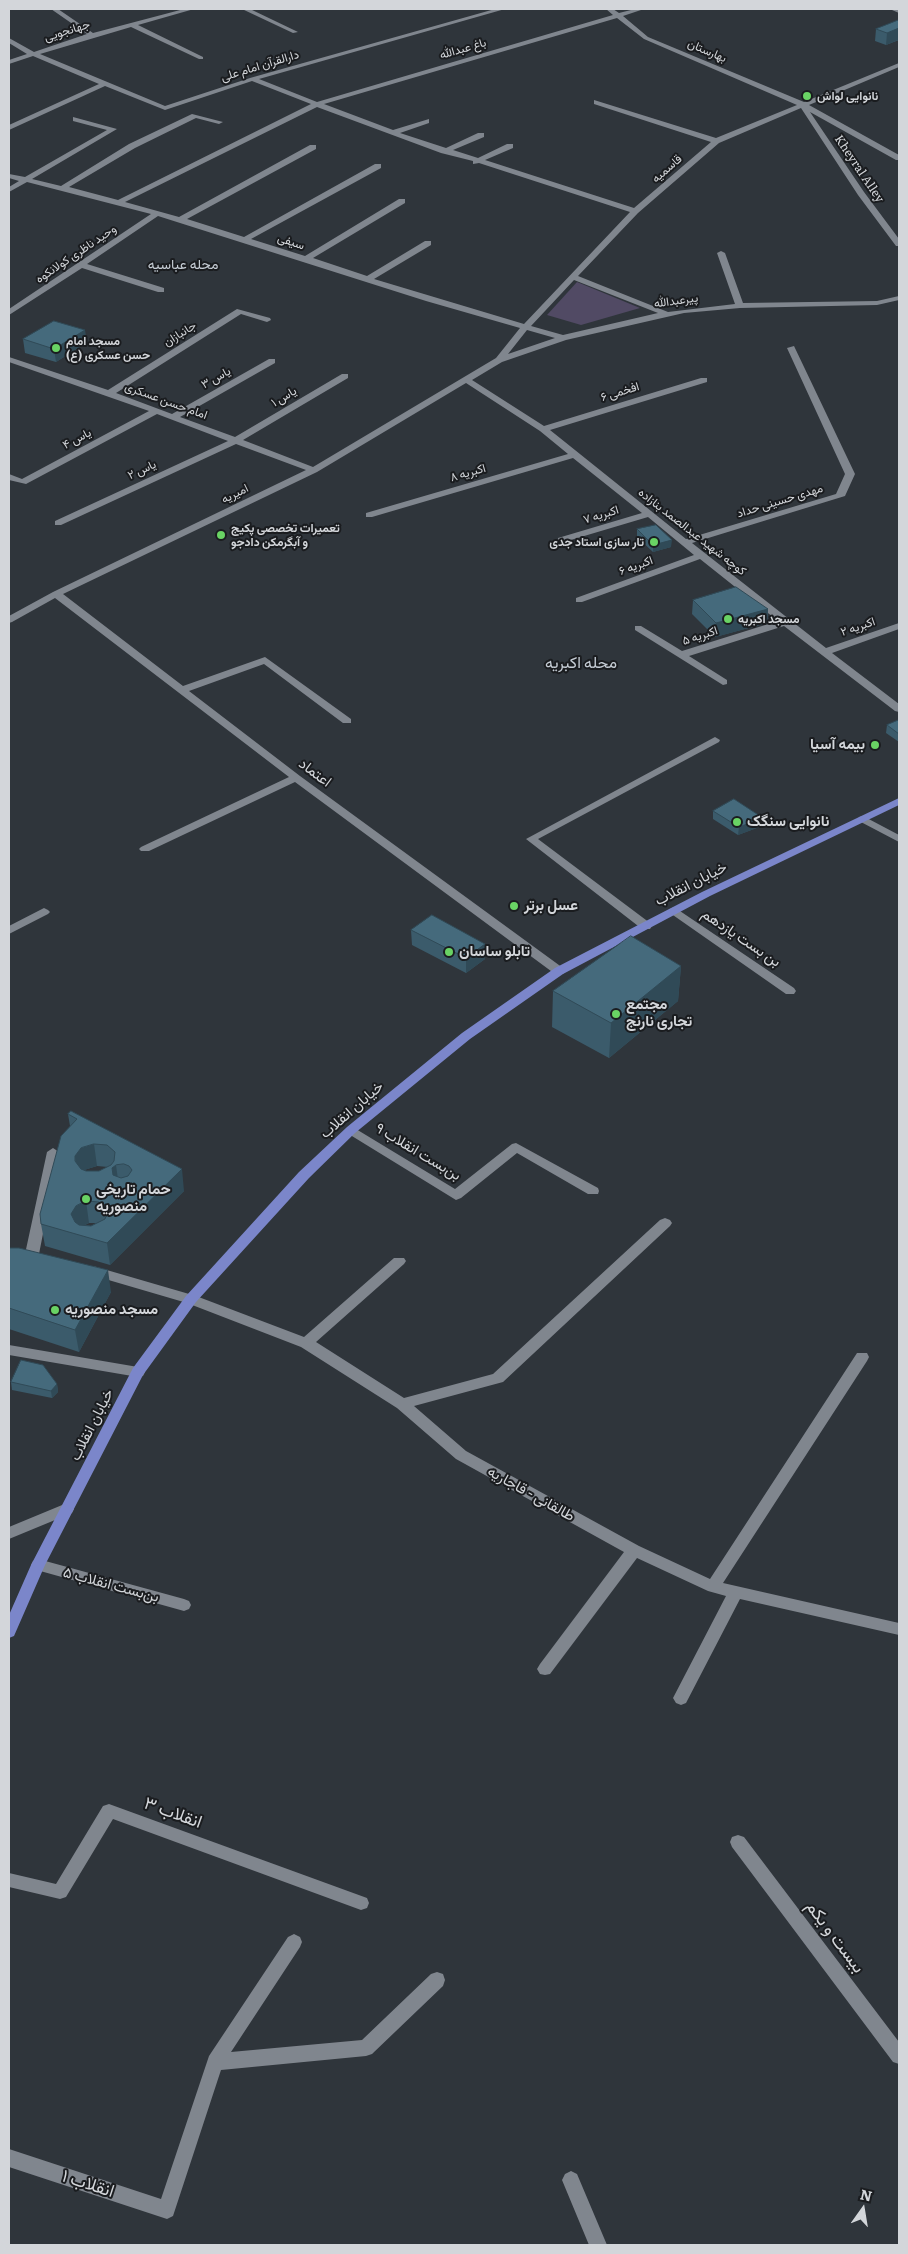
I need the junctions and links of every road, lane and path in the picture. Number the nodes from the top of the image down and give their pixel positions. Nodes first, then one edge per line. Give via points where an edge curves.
1 (54, 9) edge
2 (190, 9) edge
3 (244, 9) edge
4 (502, 9) edge
5 (609, 9) edge
6 (641, 9) edge
7 (894, 9) edge
8 (899, 11) edge
9 (616, 16) junction
10 (131, 24) junction
11 (295, 32) dead end
12 (92, 34) junction
13 (9, 40) edge
14 (32, 54) junction
15 (201, 58) dead end
16 (9, 62) edge
17 (899, 65) edge
18 (252, 79) junction
19 (104, 84) junction
20 (597, 102) dead end
21 (317, 104) junction
22 (802, 104) junction
23 (76, 119) dead end
24 (426, 121) dead end
25 (220, 122) dead end
26 (9, 128) edge
27 (394, 134) junction
28 (481, 135) dead end
29 (716, 142) junction
30 (510, 146) dead end
31 (899, 146) edge
32 (313, 148) dead end
33 (885, 150) junction
34 (444, 151) junction
35 (899, 158) edge
36 (476, 162) junction
37 (378, 166) dead end
38 (9, 176) edge
39 (26, 180) junction
40 (61, 189) junction
41 (9, 190) edge
42 (402, 201) dead end
43 (117, 203) junction
44 (635, 211) junction
45 (156, 214) junction
46 (180, 220) junction
47 (245, 239) junction
48 (428, 243) dead end
49 (899, 244) edge
50 (720, 253) dead end
51 (306, 259) junction
52 (81, 264) junction
53 (572, 276) junction
54 (368, 279) junction
55 (161, 290) dead end
56 (899, 298) edge
57 (740, 306) junction
58 (9, 313) edge
59 (667, 314) junction
60 (267, 320) dead end
61 (526, 326) junction
62 (563, 338) junction
63 (791, 348) dead end
64 (9, 359) edge
65 (499, 360) junction
66 (272, 361) dead end
67 (345, 376) dead end
68 (467, 380) junction
69 (704, 380) dead end
70 (109, 393) junction
71 (156, 410) junction
72 (173, 417) junction
73 (543, 429) junction
74 (236, 440) junction
75 (573, 455) junction
76 (314, 470) junction
77 (9, 477) edge
78 (648, 514) junction
79 (369, 515) dead end
80 (58, 523) dead end
81 (561, 540) dead end
82 (685, 542) junction
83 (702, 555) junction
84 (56, 594) junction
85 (579, 600) dead end
86 (9, 620) edge
87 (785, 622) junction
88 (899, 626) edge
89 (638, 628) dead end
90 (824, 652) junction
91 (680, 655) junction
92 (723, 682) dead end
93 (183, 690) junction
94 (899, 709) edge
95 (347, 721) dead end
96 (716, 740) dead end
97 (296, 778) junction
98 (899, 801) edge
99 (863, 818) junction
100 (899, 839) edge
101 (145, 849) dead end
102 (674, 911) junction
103 (44, 912) dead end
104 (646, 926) junction
105 (9, 930) edge
106 (559, 971) junction
107 (790, 991) dead end
108 (351, 1130) junction
109 (53, 1152) dead end
110 (593, 1191) dead end
111 (664, 1223) dead end
112 (16, 1255) edge
113 (399, 1261) dead end
114 (79, 1268) edge
115 (191, 1299) junction
116 (306, 1343) junction
117 (9, 1350) edge
118 (862, 1357) dead end
119 (138, 1372) junction
120 (402, 1404) junction
121 (67, 1509) junction
122 (9, 1533) edge
123 (634, 1550) junction
124 (38, 1565) junction
125 (713, 1587) junction
126 (736, 1592) junction
127 (184, 1605) dead end
128 (899, 1628) edge
129 (9, 1632) edge
130 (544, 1669) dead end
131 (681, 1698) dead end
132 (738, 1842) dead end
133 (9, 1880) edge
134 (361, 1903) dead end
135 (294, 1942) dead end
136 (437, 1980) dead end
137 (899, 2056) edge
138 (215, 2062) junction
139 (9, 2158) edge
140 (571, 2180) dead end
141 (598, 2245) edge

1 - 12 street
2 - 10 street, جهانجویی
3 - 11 street
4 - 18 street, دارالقرآن امام علی
5 - 9 street, بهارستان
6 - 9 street, باغ عبدالله
7 - 8 street
9 - 21 street, باغ عبدالله
9 - 22 street, بهارستان via 646,38
10 - 12 street, جهانجویی
10 - 15 street
12 - 14 street, جهانجویی
13 - 14 street, دارالقرآن امام علی
14 - 16 street, جهانجویی
14 - 19 street, دارالقرآن امام علی
17 - 22 street, قاسمیه
18 - 19 street, دارالقرآن امام علی via 165,108
18 - 21 street
19 - 26 street via 20,119
20 - 29 street
21 - 27 street
21 - 43 street, باغ عبدالله
22 - 29 street, قاسمیه
22 - 33 street, بهارستان
22 - 49 street, Kheyral Alley
23 - 39 street via 114,129
24 - 27 street
25 - 40 street via 195,116 132,146
27 - 34 street
28 - 34 street
29 - 44 street, قاسمیه
30 - 36 street
31 - 33 street
32 - 46 street
33 - 35 street, بهارستان
34 - 36 street
36 - 44 street
37 - 47 street
38 - 39 street, سیفی
39 - 40 street, سیفی
39 - 41 street
40 - 43 street, سیفی
42 - 51 street
43 - 45 street, سیفی
44 - 53 street, قاسمیه
45 - 46 street, سیفی
45 - 52 street, وحید ناظری کولانکوه
46 - 47 street, سیفی
47 - 51 street, سیفی
48 - 54 street
50 - 57 street
51 - 54 street, سیفی
52 - 55 street
52 - 58 street, وحید ناظری کولانکوه
53 - 59 street
53 - 61 street, قاسمیه
54 - 61 street, سیفی
56 - 57 street, پیرعبدالله via 877,303
57 - 59 street, پیرعبدالله
59 - 62 street, پیرعبدالله
60 - 70 street, جانبازان via 240,312
61 - 62 street, سیفی
61 - 65 street, قاسمیه
62 - 65 street, پیرعبدالله
63 - 82 street, مهدی حسینی حداد via 850,474 840,496
64 - 70 street, امام حسن عسکری
65 - 68 street, پیرعبدالله
66 - 72 street, یاس ۳
67 - 74 street, یاس ۱
68 - 73 street, کوچه شهید عبدالصمد بنازاده
68 - 76 street, امیریه
69 - 73 street, افخمی ۶
70 - 71 street, امام حسن عسکری
71 - 72 street, امام حسن عسکری
71 - 77 street, یاس ۴ via 23,482
72 - 74 street, امام حسن عسکری
73 - 75 street, کوچه شهید عبدالصمد بنازاده
74 - 76 street, امام حسن عسکری
74 - 80 street, یاس ۲
75 - 78 street, کوچه شهید عبدالصمد بنازاده
75 - 79 street, اکبریه ۸
76 - 84 street, امیریه
78 - 81 street, اکبریه ۷
78 - 82 street, کوچه شهید عبدالصمد بنازاده
82 - 83 street, کوچه شهید عبدالصمد بنازاده
83 - 85 street, اکبریه ۶
83 - 87 street, کوچه شهید عبدالصمد بنازاده
84 - 86 street, امیریه
84 - 93 street, اعتماد
87 - 90 street, کوچه شهید عبدالصمد بنازاده
87 - 91 street, اکبریه ۵
88 - 90 street, اکبریه ۲
89 - 91 street
90 - 94 street, کوچه شهید عبدالصمد بنازاده
91 - 92 street
93 - 95 street via 265,660
93 - 97 street, اعتماد
96 - 104 street via 531,839
97 - 101 street
97 - 106 street, اعتماد
98 - 99 main road, خیابان انقلاب
99 - 100 street
99 - 102 main road, خیابان انقلاب
102 - 104 main road, خیابان انقلاب
102 - 107 street, بن بست یازدهم
103 - 105 street
104 - 106 main road, خیابان انقلاب
106 - 108 main road, خیابان انقلاب via 466,1036
108 - 110 street, بن‌بست انقلاب ۹ via 456,1195 516,1147
108 - 115 main road, خیابان انقلاب via 304,1175
109 - 112 street via 37,1256
111 - 120 street via 498,1378
113 - 116 street
114 - 115 street, طالقانی - قاجاریه
115 - 116 street, طالقانی - قاجاریه
115 - 119 main road, خیابان انقلاب
116 - 120 street, طالقانی - قاجاریه
117 - 119 street
118 - 125 street
119 - 121 main road, خیابان انقلاب
120 - 123 street, طالقانی - قاجاریه via 461,1455
121 - 122 street
121 - 124 main road, خیابان انقلاب
123 - 125 street, طالقانی - قاجاریه
123 - 130 street
124 - 127 street, بن‌بست انقلاب ۵
124 - 129 main road, خیابان انقلاب
125 - 126 street, طالقانی - قاجاریه
126 - 128 street, طالقانی - قاجاریه
126 - 131 street
132 - 137 street, بیست و یکم
133 - 134 street, انقلاب ۳ via 60,1892 109,1811
135 - 138 street
136 - 138 street via 366,2048
138 - 139 street, انقلاب ۱ via 167,2210
140 - 141 street

